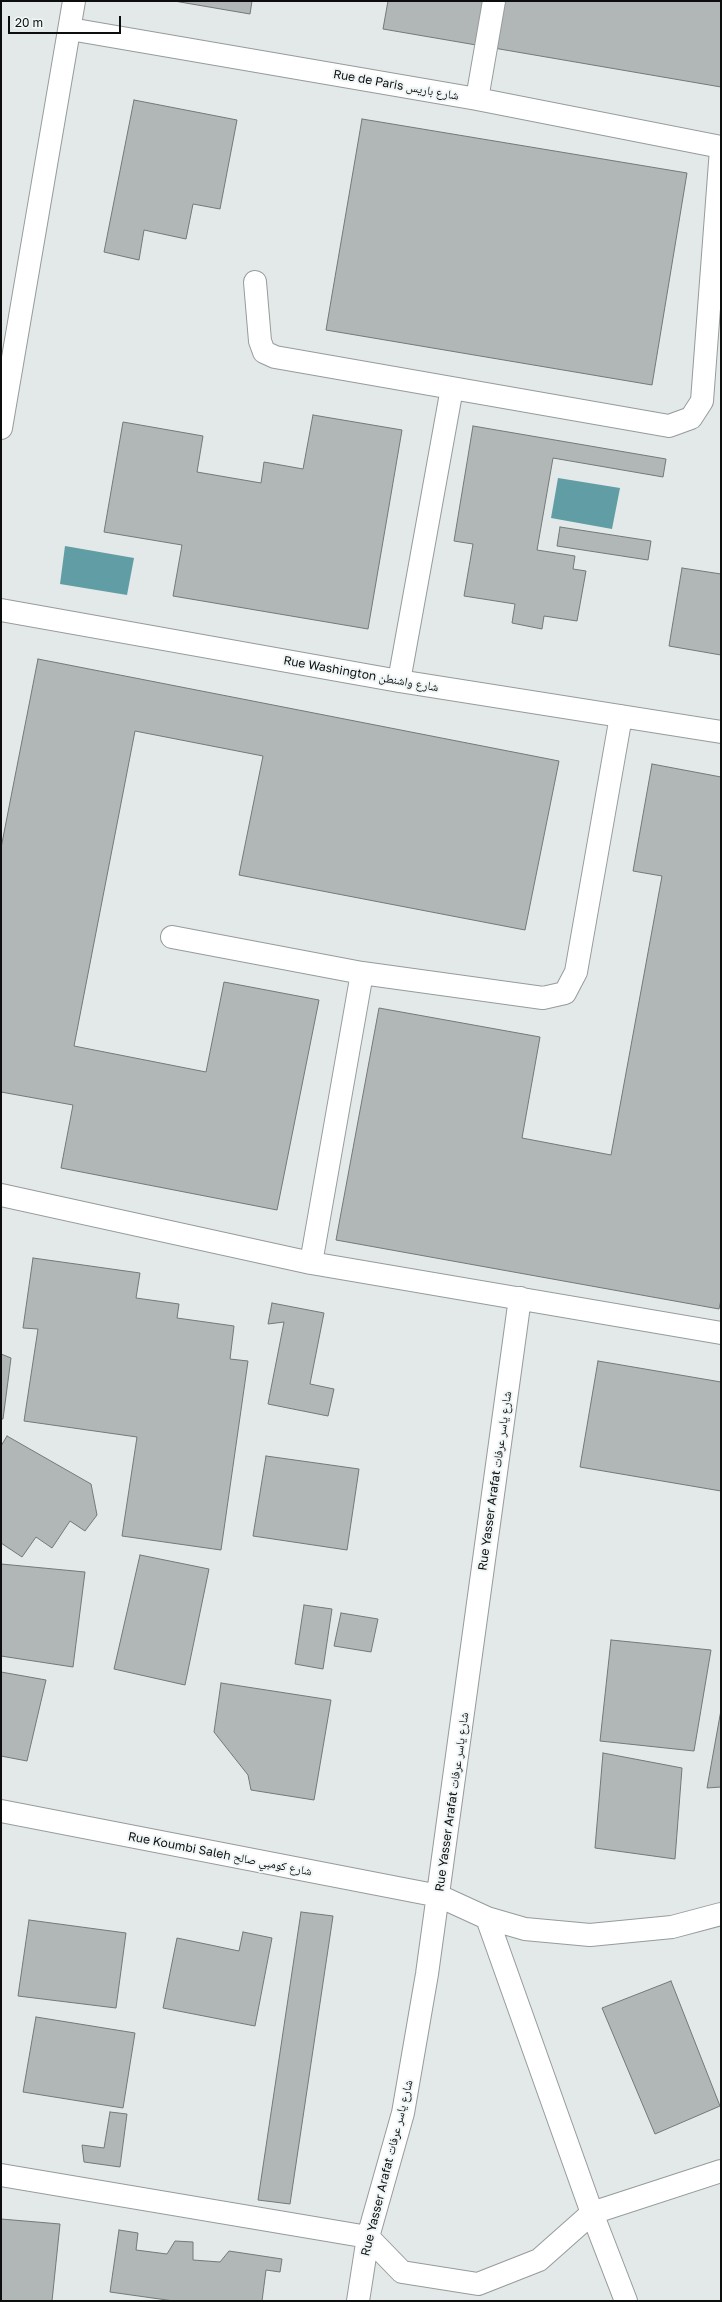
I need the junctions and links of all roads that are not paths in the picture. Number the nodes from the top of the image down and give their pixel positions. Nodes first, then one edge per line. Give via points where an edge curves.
1 (74, 1) edge
2 (494, 1) edge
3 (70, 29) junction
4 (477, 99) junction
5 (721, 148) edge
6 (255, 282) dead end
7 (452, 388) junction
8 (1, 428) edge
9 (1, 610) edge
10 (399, 681) junction
11 (621, 716) junction
12 (721, 732) edge
13 (172, 937) dead end
14 (362, 974) junction
15 (1, 1195) edge
16 (311, 1263) junction
17 (520, 1298) junction
18 (721, 1333) edge
19 (1, 1811) edge
20 (439, 1896) junction
21 (721, 1914) edge
22 (487, 1918) junction
23 (721, 2171) edge
24 (1, 2175) edge
25 (592, 2213) junction
26 (368, 2237) junction
27 (358, 2301) edge
28 (626, 2301) edge

1 - 3 street
2 - 4 street
3 - 4 street, Rue de Paris شارع باريس
3 - 8 street
4 - 5 street, Rue de Paris شارع باريس
5 - 7 street via 702,401 691,418 669,426
6 - 7 street via 260,341 264,352 275,357
7 - 10 street
9 - 10 street, Rue Washington شارع واشنطن
10 - 11 street, Rue Washington شارع واشنطن
11 - 12 street, Rue Washington شارع واشنطن
11 - 14 street via 576,972 565,994 543,998
13 - 14 street
14 - 16 street
15 - 16 street
16 - 17 street
17 - 18 street
17 - 20 street, Rue Yasser Arafat شارع ياسر عرفات
19 - 20 street, Rue Koumbi Saleh شارع كومبي صالح
20 - 22 street, Rue Koumbi Saleh شارع كومبي صالح
20 - 26 street, Rue Yasser Arafat شارع ياسر عرفات via 403,2113
21 - 22 street, Rue Koumbi Saleh شارع كومبي صالح via 672,1927 590,1935 525,1929
22 - 25 street
23 - 25 street
24 - 26 street
25 - 26 street via 539,2260 478,2284 402,2272
25 - 28 street
26 - 27 street, Rue Yasser Arafat شارع ياسر عرفات

